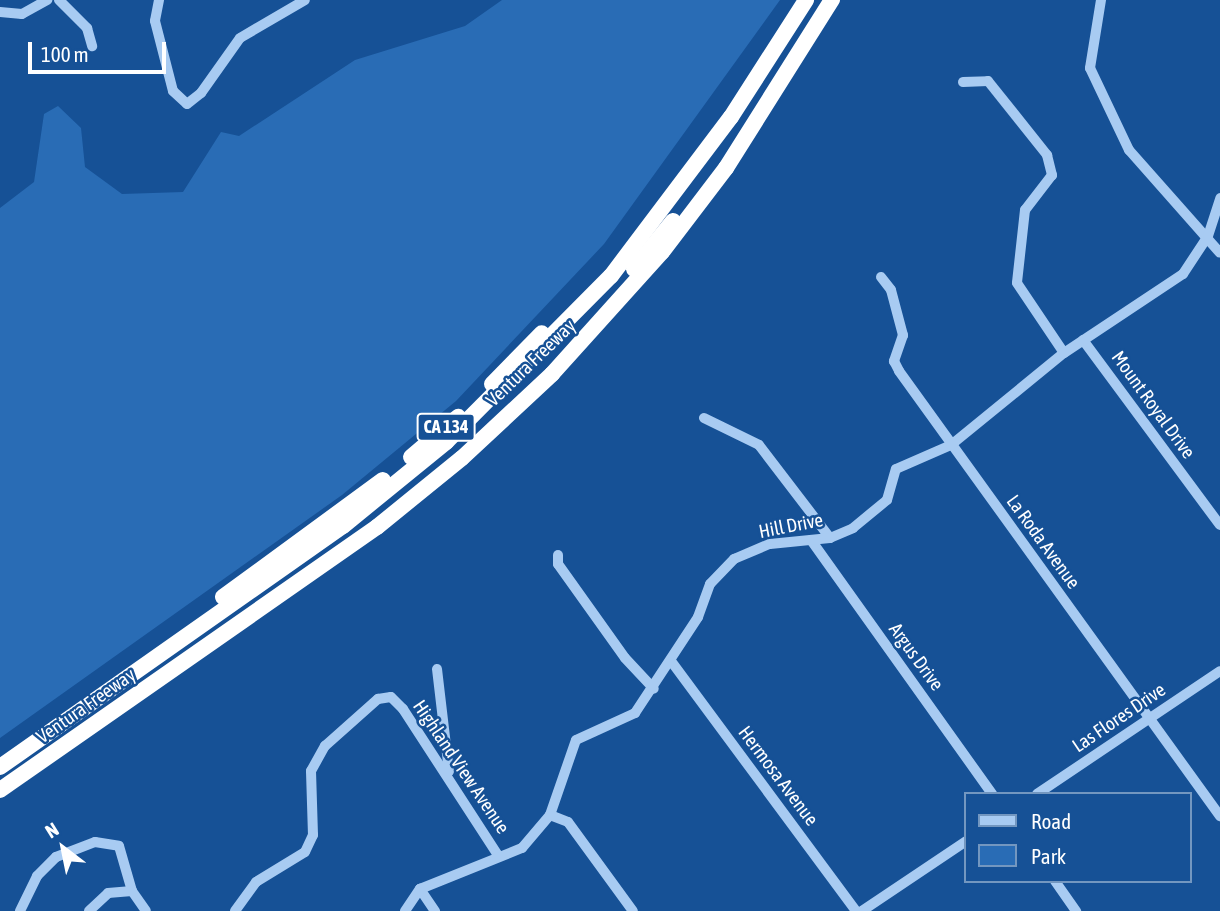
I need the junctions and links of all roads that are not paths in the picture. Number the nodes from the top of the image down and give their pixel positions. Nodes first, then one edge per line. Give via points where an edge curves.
1 (47, 0) edge
2 (60, 0) edge
3 (159, 0) edge
4 (795, 0) edge
5 (806, 0) edge
6 (823, 0) edge
7 (832, 0) edge
8 (1101, 0) edge
9 (300, 1) edge
10 (0, 12) edge
11 (92, 46) dead end
12 (963, 82) dead end
13 (1220, 198) edge
14 (1208, 236) junction
15 (1220, 253) edge
16 (881, 277) dead end
17 (1083, 340) junction
18 (1064, 353) junction
19 (552, 374) junction
20 (704, 418) dead end
21 (951, 445) junction
22 (1220, 525) edge
23 (831, 538) junction
24 (811, 540) junction
25 (558, 555) dead end
26 (671, 661) junction
27 (437, 669) dead end
28 (1220, 671) edge
29 (653, 689) junction
30 (1149, 719) junction
31 (0, 754) edge
32 (37, 765) junction
33 (0, 766) edge
34 (450, 774) junction
35 (0, 778) edge
36 (0, 790) edge
37 (991, 792) edge
38 (1040, 792) edge
39 (550, 815) junction
40 (1220, 816) edge
41 (964, 842) edge
42 (499, 857) junction
43 (1056, 883) edge
44 (420, 889) junction
45 (132, 891) junction
46 (20, 911) edge
47 (89, 911) edge
48 (146, 911) edge
49 (235, 911) edge
50 (405, 911) edge
51 (435, 911) edge
52 (633, 911) edge
53 (856, 911) edge
54 (862, 911) edge
55 (1076, 911) edge

1 - 10 street via 22,14
2 - 11 street via 87,28
3 - 9 street via 155,21 174,96 190,102 240,38
4 - 31 highway, Ventura Freeway / CA 134 via 696,150 620,248 479,397 370,491
5 - 33 highway via 668,206 611,276 466,423 343,526
6 - 19 highway via 696,191 557,356
7 - 19 highway, Ventura Freeway / CA 134 via 718,178 637,282
8 - 14 street via 1090,68 1129,150
12 - 18 street via 988,81 1047,155 1052,175 1025,210 1017,284
13 - 14 street, Hill Drive
14 - 15 street
14 - 17 street, Hill Drive via 1183,274
16 - 21 street, La Roda Avenue via 891,290 903,335 894,360
17 - 18 street, Hill Drive
17 - 22 street, Mount Royal Drive
18 - 21 street, Hill Drive
19 - 32 highway, Ventura Freeway / CA 134 via 463,458 377,527
20 - 23 street via 759,445
21 - 23 street, Hill Drive via 896,469 887,500 853,528
21 - 30 street, La Roda Avenue
23 - 24 street, Hill Drive
24 - 26 street, Hill Drive via 770,544 734,559 710,584 698,617
24 - 37 street, Argus Drive
25 - 29 street via 558,564 625,658
26 - 29 street, Hill Drive
26 - 53 street, Hermosa Avenue
27 - 34 street
28 - 30 street, Las Flores Drive
29 - 39 street, Hill Drive via 635,713 576,740
30 - 38 street, Las Flores Drive
30 - 40 street, La Roda Avenue
32 - 35 highway via 13,769
32 - 36 highway, Ventura Freeway / CA 134
34 - 42 street, Highland View Avenue
34 - 49 street, Highland View Avenue via 391,697 378,699 325,746 311,771 313,835 305,852 256,882
39 - 42 street, Hill Drive via 522,848
39 - 52 street via 568,822
41 - 54 street
42 - 44 street, Hill Drive
43 - 55 street
44 - 50 street
44 - 51 street
45 - 46 street via 119,846 95,842 56,857 37,876
45 - 47 street via 108,892
45 - 48 street

